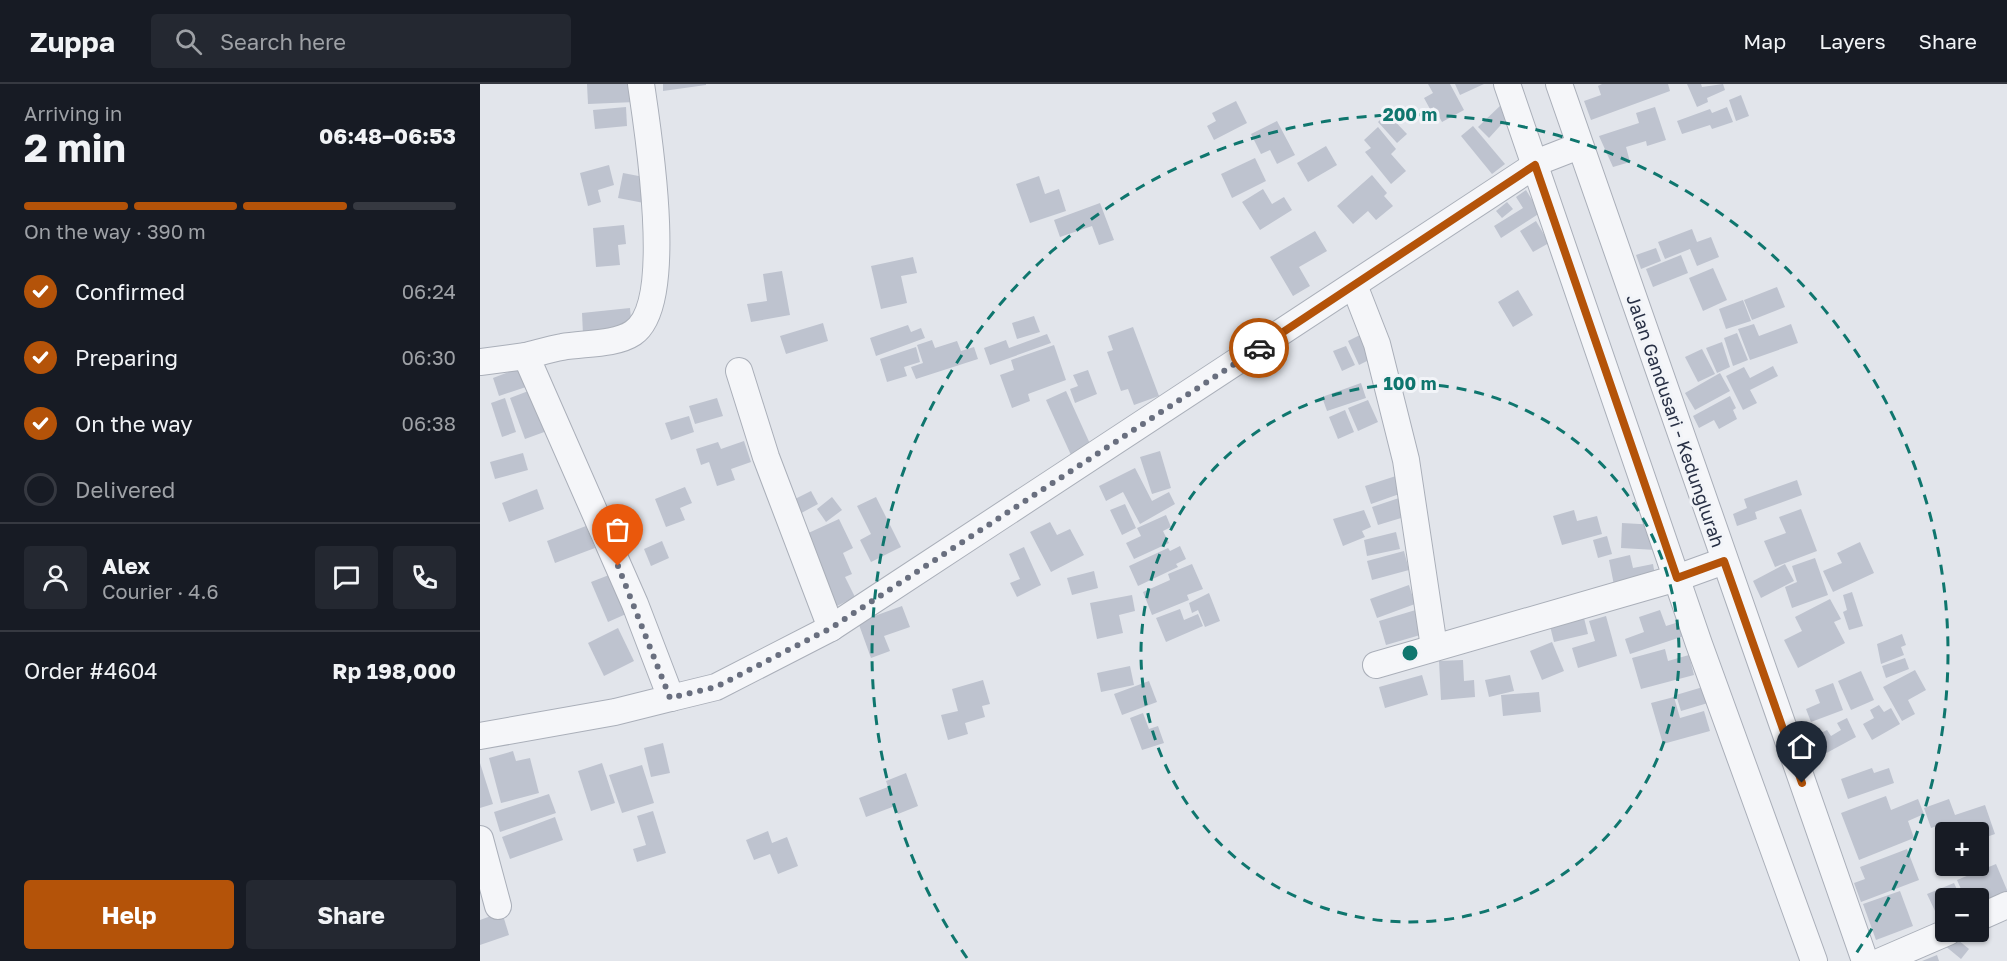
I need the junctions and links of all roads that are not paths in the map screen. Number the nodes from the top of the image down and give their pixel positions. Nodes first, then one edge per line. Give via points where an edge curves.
1 (641, 84) edge
2 (1507, 84) edge
3 (1558, 84) edge
4 (1555, 156) junction
5 (1354, 285) junction
6 (526, 356) junction
7 (480, 362) edge
8 (739, 371) dead end
9 (1698, 571) junction
10 (831, 628) junction
11 (1434, 647) junction
12 (1376, 665) dead end
13 (670, 698) junction
14 (480, 736) edge
15 (480, 839) edge
16 (2007, 905) edge
17 (498, 906) dead end
18 (1989, 913) edge
19 (1935, 938) edge
20 (1814, 961) edge
21 (1865, 961) edge
22 (1881, 961) edge

1 - 6 street via 655,188 654,280 649,314 639,328 623,338 558,347
2 - 4 street
3 - 4 street, Jalan Gandusari - Kedunglurah
4 - 5 street
4 - 9 street, Jalan Gandusari - Kedunglurah
4 - 9 street
5 - 10 street
5 - 11 street via 1377,344 1406,460
6 - 7 street
6 - 13 street via 635,604
8 - 10 street via 766,458
9 - 11 street
9 - 20 street
9 - 21 street, Jalan Gandusari - Kedunglurah
10 - 13 street via 716,687
11 - 12 street
13 - 14 street
15 - 17 street
16 - 18 street
19 - 22 street

